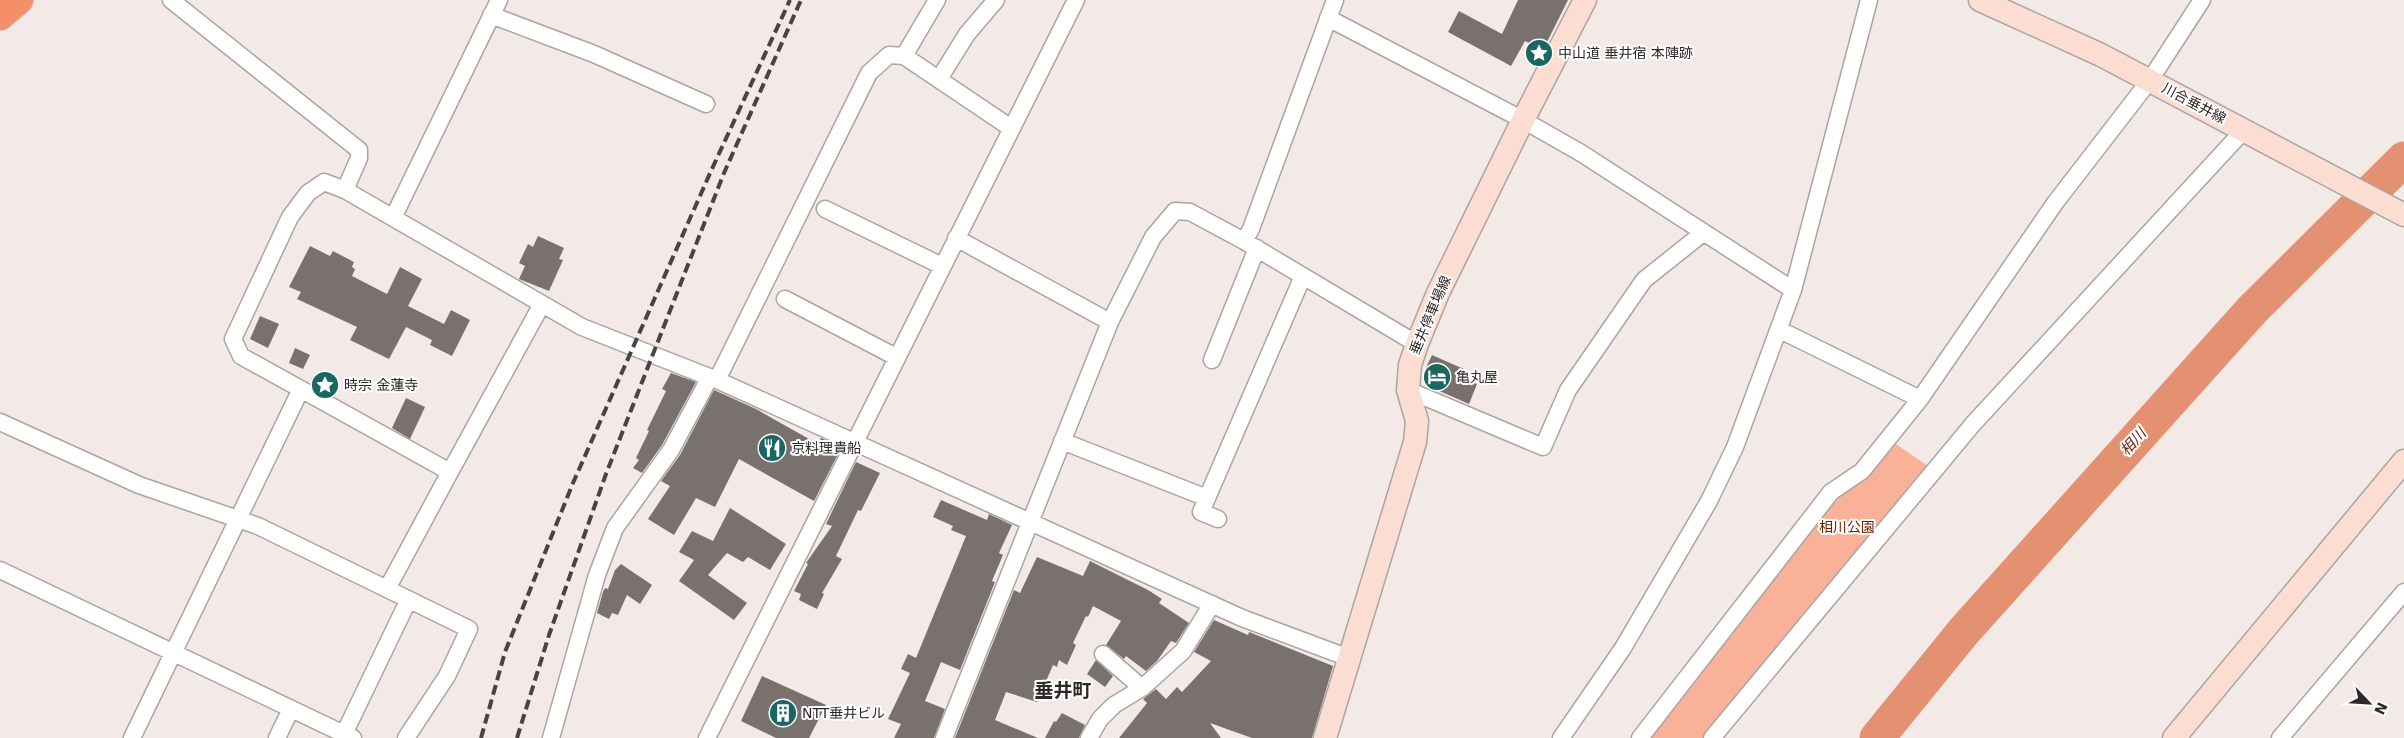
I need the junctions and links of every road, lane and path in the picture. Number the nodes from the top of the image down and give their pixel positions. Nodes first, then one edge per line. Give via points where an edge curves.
1 (19, 0) edge
2 (170, 0) edge
3 (498, 0) edge
4 (937, 0) edge
5 (996, 0) edge
6 (1076, 0) edge
7 (1334, 0) edge
8 (1585, 0) edge
9 (1869, 0) edge
10 (1980, 0) edge
11 (2202, 0) edge
12 (491, 15) junction
13 (0, 16) edge
14 (1328, 18) junction
15 (904, 56) junction
16 (939, 79) junction
17 (2150, 80) junction
18 (706, 104) dead end
19 (1523, 120) junction
20 (1011, 128) junction
21 (2251, 134) junction
22 (345, 190) junction
23 (825, 210) dead end
24 (2404, 215) edge
25 (393, 218) junction
26 (1703, 232) junction
27 (956, 238) junction
28 (1251, 245) junction
29 (942, 266) junction
30 (1303, 276) junction
31 (1794, 290) junction
32 (785, 299) dead end
33 (542, 304) junction
34 (1110, 322) junction
35 (1780, 330) junction
36 (1417, 344) junction
37 (896, 357) junction
38 (1212, 360) dead end
39 (713, 378) junction
40 (301, 389) junction
41 (1408, 390) junction
42 (1920, 399) junction
43 (0, 422) edge
44 (854, 441) junction
45 (1062, 441) junction
46 (2404, 461) edge
47 (450, 472) junction
48 (1207, 498) junction
49 (1218, 519) dead end
50 (237, 520) junction
51 (1030, 520) junction
52 (0, 570) edge
53 (387, 589) junction
54 (2404, 592) edge
55 (408, 601) junction
56 (1212, 604) junction
57 (174, 653) junction
58 (1103, 654) dead end
59 (1349, 658) junction
60 (1142, 688) junction
61 (291, 709) junction
62 (348, 736) edge
63 (132, 738) edge
64 (277, 738) edge
65 (406, 738) edge
66 (551, 738) edge
67 (707, 738) edge
68 (944, 738) edge
69 (1089, 738) edge
70 (1325, 738) edge
71 (1561, 738) edge
72 (1640, 738) edge
73 (1712, 738) edge
74 (2174, 738) edge
75 (2280, 738) edge

1 - 13 highway
2 - 22 street via 359,150 359,158
3 - 12 street
4 - 15 street
5 - 16 street via 967,34
6 - 20 street
7 - 14 street
8 - 19 main road, 垂井停車場線
9 - 31 street
10 - 17 main road, 川合垂井線 via 2101,54
11 - 17 street
12 - 18 street via 594,54
12 - 25 street
14 - 19 street
14 - 28 street via 1251,229
15 - 16 street
15 - 39 street via 889,55 869,73
16 - 20 street
17 - 21 main road, 川合垂井線
17 - 42 street via 2055,203
19 - 26 street
19 - 36 main road, 垂井停車場線 via 1438,292
20 - 27 street
21 - 24 main road, 川合垂井線
21 - 73 street via 1973,424
22 - 25 street
22 - 40 street via 324,182 308,193 290,217 233,339 241,356
23 - 29 street
25 - 33 street
26 - 31 street
26 - 41 street via 1644,280 1568,390 1543,447
27 - 29 street
27 - 34 street
28 - 30 street
28 - 34 street via 1190,212 1174,211 1153,237
28 - 38 street
29 - 37 street
30 - 36 street
30 - 48 street
31 - 35 street
32 - 37 street
33 - 39 street via 582,327
33 - 47 street
34 - 45 street
35 - 42 street
35 - 71 street via 1735,446 1709,501 1623,648
36 - 41 main road, 垂井停車場線 via 1410,365
37 - 44 street
39 - 44 street
39 - 66 street via 671,450 615,528 597,575
40 - 47 street
40 - 50 street
41 - 59 main road, 垂井停車場線 via 1417,421 1414,442
42 - 72 street via 1862,471 1831,492
43 - 50 street via 139,485
44 - 51 street
44 - 67 street
45 - 48 street
45 - 51 street
46 - 74 main road
47 - 53 street
48 - 49 street via 1201,512
50 - 53 street via 258,526
50 - 57 street
51 - 56 street
51 - 68 street
52 - 57 street
53 - 55 street
54 - 75 street
55 - 62 street
55 - 65 street via 469,629 448,676
56 - 59 street
56 - 60 street via 1183,651
57 - 61 street
57 - 63 street
58 - 60 street
59 - 70 main road, 垂井停車場線
60 - 69 street via 1114,704
61 - 62 street
61 - 64 street

